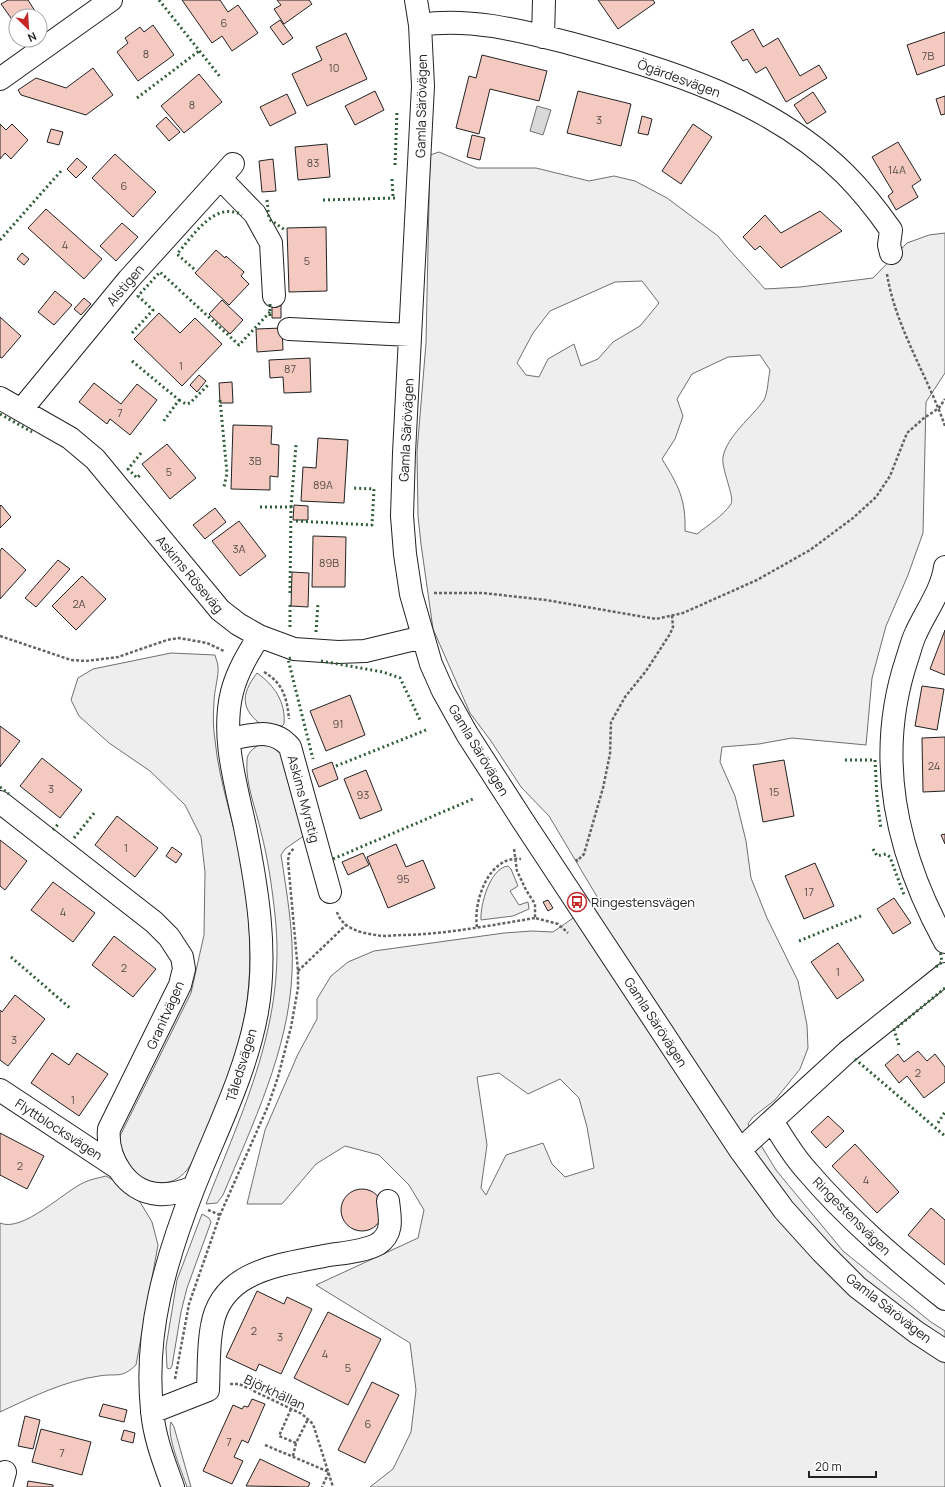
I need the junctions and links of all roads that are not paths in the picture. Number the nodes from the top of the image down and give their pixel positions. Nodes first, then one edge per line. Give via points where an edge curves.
1 (111, 0) edge
2 (416, 0) edge
3 (544, 0) edge
4 (420, 25) junction
5 (543, 37) junction
6 (0, 79) edge
7 (891, 253) road end
8 (274, 296) dead end
9 (289, 329) dead end
10 (410, 334) junction
11 (0, 398) edge
12 (22, 410) junction
13 (944, 574) edge
14 (259, 636) junction
15 (423, 637) junction
16 (229, 739) junction
17 (0, 802) edge
18 (330, 892) road end
19 (945, 942) edge
20 (945, 974) edge
21 (0, 1090) edge
22 (772, 1122) junction
23 (740, 1150) junction
24 (118, 1168) junction
25 (194, 1187) junction
26 (388, 1201) dead end
27 (945, 1299) edge
28 (945, 1351) edge
29 (152, 1412) junction
30 (173, 1487) edge

1 - 6 street
2 - 4 street, Gamla Särövägen
3 - 5 street
4 - 5 street, Ögärdesvägen via 439,22 482,25
4 - 10 street, Gamla Särövägen via 422,94
5 - 7 street, Ögärdesvägen via 697,81 768,117 825,156 850,180 891,230
8 - 12 street, Alstigen via 271,243 227,171 129,279
9 - 10 street
10 - 15 street, Gamla Särövägen via 402,516 411,594
11 - 12 street, Askims Röseväg
12 - 14 street, Askims Röseväg via 70,438 95,459 220,610
13 - 19 street via 915,634 903,670 890,753 894,801 905,848 915,880
14 - 15 street, Askims Röseväg via 294,649 338,652 365,651
14 - 16 street, Tåledsvägen via 245,660 231,694
15 - 23 street, Gamla Särövägen via 434,671 459,720
16 - 18 street, Askims Myrstig via 271,734 282,738 290,747
16 - 25 street, Tåledsvägen via 234,779 256,886 260,984 257,1011 238,1079
17 - 24 street, Granitvägen via 154,922 169,937 182,958 184,970 180,986 109,1129 110,1152
20 - 22 street via 847,1052
21 - 24 street, Flyttblocksvägen
22 - 23 street
22 - 27 street, Ringestensvägen via 806,1170 828,1195 885,1251
23 - 28 street, Gamla Särövägen via 784,1210 842,1272 904,1323
24 - 25 street, Granitvägen via 128,1180 156,1194 178,1193
25 - 29 street, Tåledsvägen via 160,1286 150,1370
26 - 29 street via 390,1228 386,1238 378,1244 294,1262 241,1279 222,1296 212,1324 208,1390
29 - 30 street, Tåledsvägen via 162,1456

